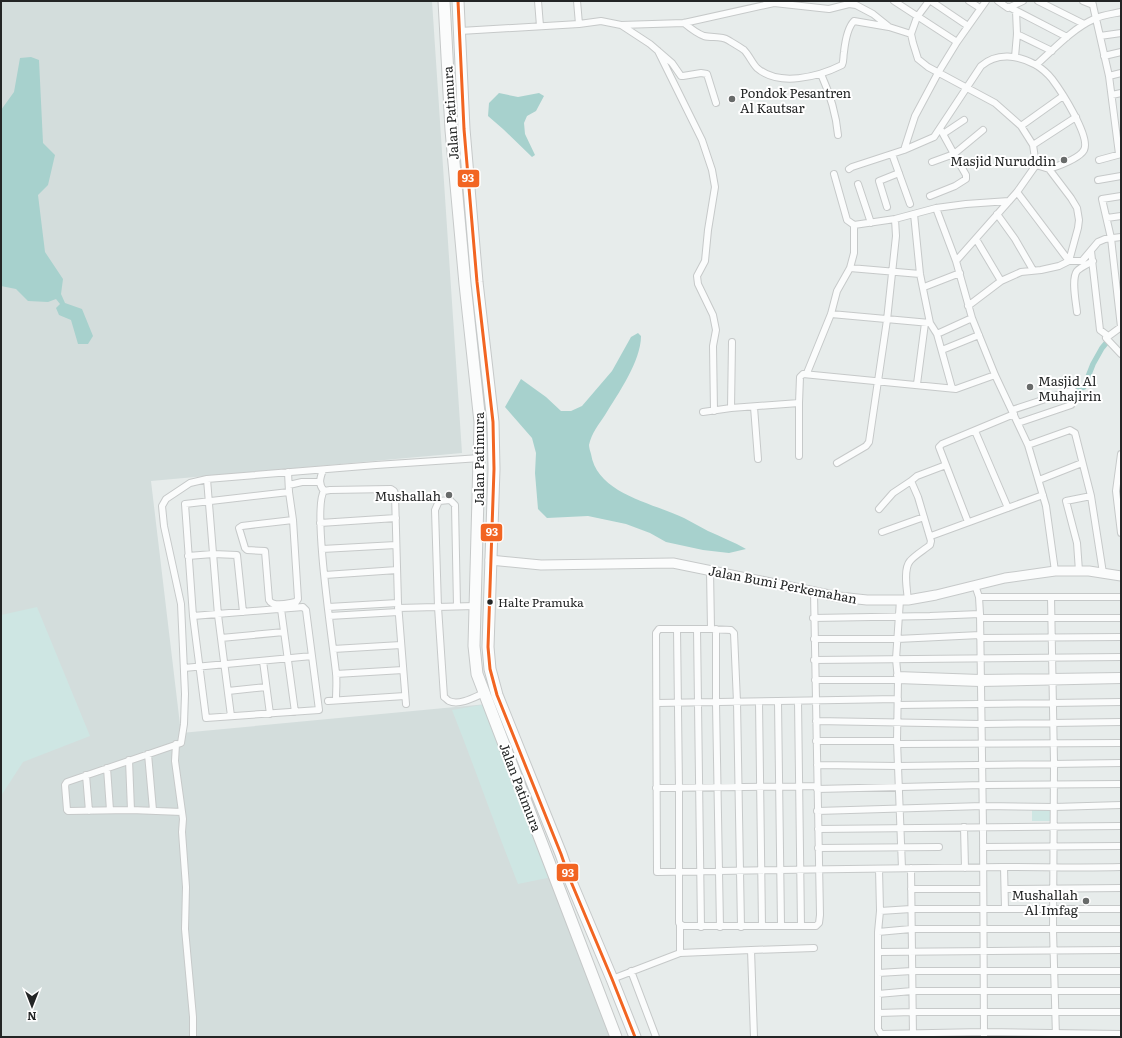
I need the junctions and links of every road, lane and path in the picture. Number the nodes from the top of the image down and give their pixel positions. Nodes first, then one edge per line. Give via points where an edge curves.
1 (444, 1) edge
2 (458, 1) edge
3 (538, 1) edge
4 (577, 1) edge
5 (930, 1) edge
6 (969, 1) edge
7 (986, 1) edge
8 (998, 1) edge
9 (1023, 1) edge
10 (1038, 1) edge
11 (1082, 1) edge
12 (898, 2) edge
13 (1092, 3) edge
14 (1009, 7) junction
15 (980, 8) junction
16 (1016, 11) junction
17 (1121, 12) edge
18 (917, 17) junction
19 (1096, 18) junction
20 (684, 23) junction
21 (579, 24) junction
22 (1084, 24) junction
23 (621, 25) junction
24 (540, 26) junction
25 (968, 26) junction
26 (889, 27) junction
27 (460, 31) junction
28 (1121, 33) edge
29 (911, 34) junction
30 (1017, 34) junction
31 (1100, 36) junction
32 (1067, 37) junction
33 (957, 42) junction
34 (658, 51) junction
35 (1052, 51) junction
36 (1121, 52) edge
37 (1104, 56) junction
38 (1015, 57) junction
39 (1036, 65) junction
40 (938, 73) junction
41 (1121, 73) edge
42 (821, 74) junction
43 (1109, 76) junction
44 (968, 88) junction
45 (1121, 93) edge
46 (1112, 95) junction
47 (1063, 96) junction
48 (716, 103) dead end
49 (1118, 115) edge
50 (1076, 117) junction
51 (964, 120) dead end
52 (1021, 126) junction
53 (983, 130) dead end
54 (942, 131) junction
55 (1119, 134) edge
56 (838, 135) dead end
57 (1033, 145) junction
58 (904, 150) junction
59 (892, 154) junction
60 (954, 154) junction
61 (1120, 154) edge
62 (1099, 160) dead end
63 (932, 162) dead end
64 (1036, 166) junction
65 (849, 169) dead end
66 (1049, 169) junction
67 (900, 173) junction
68 (834, 174) dead end
69 (1121, 176) edge
70 (1098, 180) dead end
71 (858, 184) dead end
72 (1017, 192) junction
73 (930, 196) dead end
74 (1121, 196) edge
75 (1009, 201) junction
76 (910, 204) dead end
77 (887, 207) dead end
78 (936, 208) junction
79 (914, 214) junction
80 (997, 214) junction
81 (1121, 216) edge
82 (1107, 218) junction
83 (895, 219) junction
84 (871, 223) junction
85 (854, 225) junction
86 (1121, 236) edge
87 (1111, 238) junction
88 (976, 239) junction
89 (1091, 250) junction
90 (956, 261) junction
91 (1069, 261) junction
92 (1093, 261) junction
93 (850, 268) junction
94 (1033, 270) junction
95 (892, 271) junction
96 (960, 273) junction
97 (920, 274) junction
98 (1001, 281) junction
99 (924, 287) junction
100 (968, 306) junction
101 (1077, 312) dead end
102 (831, 314) junction
103 (972, 318) junction
104 (887, 320) junction
105 (928, 323) junction
106 (1121, 327) edge
107 (937, 334) junction
108 (979, 335) junction
109 (1108, 336) junction
110 (732, 342) dead end
111 (942, 350) junction
112 (1121, 354) edge
113 (807, 373) junction
114 (995, 375) junction
115 (879, 380) junction
116 (917, 384) junction
117 (952, 388) junction
118 (1073, 390) dead end
119 (799, 403) junction
120 (1071, 405) dead end
121 (754, 407) junction
122 (731, 408) junction
123 (714, 411) junction
124 (703, 412) dead end
125 (1013, 412) junction
126 (1018, 423) junction
127 (975, 431) junction
128 (1028, 445) junction
129 (1121, 454) edge
130 (799, 456) dead end
131 (480, 458) junction
132 (758, 459) dead end
133 (1120, 462) edge
134 (837, 463) dead end
135 (1082, 463) junction
136 (946, 465) junction
137 (323, 470) junction
138 (288, 472) junction
139 (207, 479) junction
140 (1039, 480) junction
141 (911, 481) junction
142 (1119, 481) edge
143 (320, 482) junction
144 (289, 485) junction
145 (324, 491) junction
146 (289, 492) junction
147 (1043, 495) junction
148 (1091, 496) junction
149 (1118, 500) edge
150 (209, 501) junction
151 (879, 508) dead end
152 (1008, 508) junction
153 (924, 517) junction
154 (396, 518) junction
155 (293, 520) junction
156 (1120, 521) edge
157 (968, 522) junction
158 (320, 523) junction
159 (882, 532) dead end
160 (1121, 533) edge
161 (930, 536) junction
162 (396, 545) junction
163 (322, 549) junction
164 (213, 554) junction
165 (188, 556) junction
166 (490, 560) junction
167 (397, 570) junction
168 (710, 570) junction
169 (1055, 571) junction
170 (1079, 571) junction
171 (1104, 572) junction
172 (325, 575) junction
173 (1121, 576) edge
174 (975, 585) junction
175 (814, 592) junction
176 (979, 597) junction
177 (1051, 597) junction
178 (1121, 597) edge
179 (904, 600) junction
180 (457, 606) junction
181 (475, 606) junction
182 (328, 607) junction
183 (438, 607) junction
184 (398, 608) junction
185 (281, 609) junction
186 (243, 612) junction
187 (218, 615) junction
188 (193, 616) junction
189 (329, 616) junction
190 (980, 616) junction
191 (899, 617) junction
192 (813, 618) junction
193 (1052, 618) junction
194 (1121, 618) edge
195 (678, 629) junction
196 (697, 629) junction
197 (713, 629) junction
198 (284, 632) junction
199 (980, 637) junction
200 (1121, 637) edge
201 (221, 638) junction
202 (1052, 638) junction
203 (814, 639) junction
204 (897, 639) junction
205 (401, 645) junction
206 (333, 649) junction
207 (312, 656) junction
208 (980, 657) junction
209 (1052, 657) junction
210 (1121, 657) edge
211 (288, 658) junction
212 (896, 659) junction
213 (814, 660) junction
214 (263, 661) junction
215 (224, 664) junction
216 (199, 667) junction
217 (184, 668) junction
218 (403, 670) junction
219 (336, 674) junction
220 (1121, 676) edge
221 (897, 678) junction
222 (815, 680) junction
223 (980, 680) junction
224 (1052, 680) junction
225 (1121, 680) edge
226 (266, 688) junction
227 (228, 691) junction
228 (484, 693) junction
229 (405, 696) junction
230 (336, 700) junction
231 (328, 701) dead end
232 (798, 701) junction
233 (816, 701) junction
234 (716, 702) junction
235 (737, 702) junction
236 (759, 702) junction
237 (778, 702) junction
238 (898, 702) junction
239 (1053, 702) junction
240 (1121, 702) edge
241 (657, 703) junction
242 (678, 703) junction
243 (698, 703) junction
244 (980, 703) junction
245 (406, 704) dead end
246 (295, 712) junction
247 (270, 714) junction
248 (231, 716) junction
249 (816, 721) junction
250 (898, 721) junction
251 (1121, 722) edge
252 (1054, 723) junction
253 (982, 724) junction
254 (816, 741) junction
255 (898, 742) junction
256 (1054, 743) junction
257 (1121, 743) edge
258 (176, 744) junction
259 (982, 744) junction
260 (148, 754) junction
261 (129, 760) junction
262 (1054, 763) junction
263 (1121, 763) edge
264 (982, 764) junction
265 (817, 765) junction
266 (898, 766) junction
267 (107, 768) junction
268 (86, 775) junction
269 (533, 783) junction
270 (1121, 784) edge
271 (983, 785) junction
272 (1054, 785) junction
273 (760, 786) junction
274 (779, 786) junction
275 (799, 786) junction
276 (522, 787) junction
277 (699, 787) junction
278 (718, 787) junction
279 (739, 787) junction
280 (899, 787) junction
281 (656, 788) junction
282 (679, 788) junction
283 (817, 788) junction
284 (1121, 805) edge
285 (983, 806) junction
286 (1054, 807) junction
287 (900, 808) junction
288 (110, 810) junction
289 (131, 810) junction
290 (153, 810) junction
291 (89, 811) junction
292 (817, 811) junction
293 (182, 812) junction
294 (1054, 826) junction
295 (1121, 826) edge
296 (964, 827) junction
297 (983, 827) junction
298 (901, 828) junction
299 (818, 829) junction
300 (1054, 846) junction
301 (1121, 846) edge
302 (901, 847) junction
303 (939, 847) dead end
304 (983, 847) junction
305 (818, 848) junction
306 (983, 867) junction
307 (1004, 867) junction
308 (1121, 867) edge
309 (902, 868) junction
310 (911, 868) junction
311 (965, 868) junction
312 (1054, 868) junction
313 (879, 869) junction
314 (761, 870) junction
315 (780, 870) junction
316 (800, 870) junction
317 (818, 870) junction
318 (678, 871) junction
319 (700, 871) junction
320 (719, 871) junction
321 (740, 871) junction
322 (1121, 888) edge
323 (911, 889) junction
324 (983, 889) junction
325 (1005, 889) junction
326 (1054, 889) junction
327 (1005, 908) junction
328 (911, 909) junction
329 (984, 909) junction
330 (1053, 909) junction
331 (1121, 909) edge
332 (880, 911) junction
333 (680, 924) junction
334 (762, 926) junction
335 (781, 926) junction
336 (801, 926) junction
337 (701, 927) junction
338 (720, 927) junction
339 (741, 927) junction
340 (912, 929) junction
341 (983, 929) junction
342 (1121, 929) edge
343 (1053, 930) junction
344 (878, 932) junction
345 (814, 948) dead end
346 (751, 950) junction
347 (1121, 950) edge
348 (912, 951) junction
349 (983, 951) junction
350 (1053, 951) junction
351 (878, 952) junction
352 (680, 953) junction
353 (631, 971) junction
354 (912, 971) junction
355 (983, 971) junction
356 (1055, 971) junction
357 (1121, 971) edge
358 (878, 973) junction
359 (612, 979) junction
360 (912, 991) junction
361 (984, 991) junction
362 (1121, 991) edge
363 (1055, 992) junction
364 (878, 994) junction
365 (984, 1011) junction
366 (912, 1012) junction
367 (1056, 1012) junction
368 (1121, 1012) edge
369 (878, 1013) junction
370 (1121, 1034) edge
371 (984, 1035) edge
372 (912, 1036) edge
373 (1056, 1036) edge
374 (194, 1037) edge
375 (616, 1037) edge
376 (635, 1037) edge
377 (656, 1037) edge
378 (754, 1037) edge

1 - 131 highway, Jalan Patimura via 450,130 480,422
2 - 27 highway, Jalan Patimura
3 - 24 street
4 - 21 street
5 - 18 street
5 - 25 street
6 - 15 street
7 - 15 street
8 - 14 street
9 - 14 street
10 - 22 street
11 - 13 street
12 - 18 street
13 - 19 street
14 - 16 street
15 - 25 street
16 - 30 street
16 - 32 street
17 - 19 street
18 - 29 street
18 - 33 street
19 - 22 street
19 - 31 street
20 - 23 street
20 - 26 street via 774,3 829,9 849,4 861,6
20 - 42 street via 691,30 705,36 727,39 744,50 757,68 774,77 790,79
21 - 23 street via 601,21
21 - 24 street
22 - 32 street
23 - 34 street
24 - 27 street
25 - 33 street
26 - 29 street
26 - 42 street via 853,22 846,37 843,63
27 - 166 highway, Jalan Patimura via 464,129 477,282 493,422 494,469
28 - 31 street
29 - 40 street via 918,59
30 - 35 street
30 - 38 street
31 - 37 street
32 - 35 street
33 - 40 street
34 - 48 street via 682,76 707,74
34 - 123 street via 702,140 715,187 705,261 697,276 698,284 713,315 716,330 713,346
35 - 39 street
36 - 37 street
37 - 43 street
38 - 39 street
38 - 44 street via 1003,56 988,60
39 - 47 street via 1051,78
40 - 44 street
40 - 58 street via 915,116
41 - 43 street
42 - 56 street via 830,93 837,119
43 - 46 street
44 - 52 street via 995,103
44 - 54 street
45 - 46 street
46 - 49 street
47 - 50 street
47 - 52 street
49 - 55 street
50 - 57 street
50 - 66 street via 1085,142 1084,149 1070,161
51 - 54 street
52 - 57 street
53 - 60 street
54 - 58 street
54 - 60 street
55 - 61 street
57 - 64 street
58 - 59 street
59 - 65 street
59 - 67 street
60 - 63 street
60 - 73 street via 966,179
61 - 62 street
64 - 66 street
64 - 72 street
66 - 91 street via 1071,198 1078,213 1078,228
67 - 76 street
67 - 77 street via 879,181
68 - 85 street via 847,220
69 - 70 street
71 - 84 street
72 - 75 street
72 - 91 street
74 - 82 street via 1102,199
75 - 78 street
75 - 80 street
78 - 79 street
78 - 90 street
79 - 83 street
79 - 97 street
80 - 88 street
80 - 94 street
81 - 82 street
82 - 87 street
83 - 84 street
83 - 95 street
84 - 85 street
85 - 93 street via 854,252
86 - 87 street
87 - 89 street via 1098,242
87 - 106 street
88 - 90 street
88 - 98 street
89 - 91 street via 1082,261
89 - 92 street
90 - 96 street
91 - 94 street via 1059,266
92 - 101 street via 1078,270 1075,275
92 - 109 street via 1100,330
93 - 95 street
93 - 102 street via 838,291
94 - 98 street via 1021,272
95 - 97 street
95 - 104 street
96 - 99 street
96 - 100 street
97 - 99 street
98 - 100 street
99 - 105 street
100 - 103 street
102 - 104 street
102 - 113 street
103 - 107 street
103 - 108 street
104 - 105 street
104 - 115 street
105 - 107 street
105 - 116 street
106 - 109 street
107 - 111 street
108 - 111 street
108 - 114 street
109 - 112 street via 1107,340
110 - 122 street
111 - 117 street
113 - 115 street
113 - 119 street via 800,377
114 - 117 street via 956,389
114 - 125 street
115 - 116 street
115 - 134 street via 869,442
116 - 117 street
118 - 125 street
119 - 121 street
119 - 130 street
120 - 126 street
121 - 122 street
121 - 132 street
122 - 123 street
123 - 124 street
125 - 126 street
125 - 127 street
126 - 128 street
127 - 136 street via 940,445
127 - 152 street
128 - 135 street via 1073,431
128 - 140 street
129 - 133 street
131 - 137 street
131 - 181 highway, Jalan Patimura
133 - 142 street
135 - 140 street
135 - 148 street
136 - 141 street via 917,476
136 - 157 street
137 - 138 street
137 - 143 street
138 - 139 street
138 - 144 street
139 - 150 street
139 - 217 street via 190,483 166,499 162,506 165,534 181,604
140 - 147 street
141 - 151 street via 893,493
141 - 153 street
142 - 149 street
143 - 144 street
143 - 145 street via 320,487
144 - 146 street
145 - 154 street via 393,489
145 - 158 street
146 - 150 street
146 - 155 street
147 - 152 street
147 - 169 street
148 - 170 street via 1066,501 1077,543
148 - 171 street
149 - 156 street
150 - 164 street
150 - 165 street via 184,505
152 - 157 street
153 - 159 street
153 - 161 street
154 - 158 street
154 - 162 street
155 - 155 street via 298,601 273,605 268,600 265,551 247,550 239,529 242,526
156 - 160 street
157 - 161 street
158 - 163 street
161 - 179 street via 930,545 907,566
162 - 163 street
162 - 167 street
163 - 172 street
164 - 165 street
164 - 186 street via 238,556
164 - 187 street
165 - 188 street
166 - 168 street, Jalan Bumi Perkemahan via 541,565 672,563
166 - 269 highway, Jalan Patimura via 490,669 497,695
167 - 172 street
167 - 184 street
168 - 175 street, Jalan Bumi Perkemahan
168 - 197 street
169 - 170 street, Jalan Bumi Perkemahan
169 - 174 street, Jalan Bumi Perkemahan
170 - 171 street, Jalan Bumi Perkemahan
171 - 173 street, Jalan Bumi Perkemahan
172 - 182 street
174 - 176 street
174 - 179 street, Jalan Bumi Perkemahan
175 - 179 street, Jalan Bumi Perkemahan via 866,600
175 - 192 street
176 - 177 street
176 - 190 street
177 - 178 street
177 - 193 street
179 - 191 street
180 - 181 street
180 - 183 street
180 - 183 street via 455,505 450,500 438,501 435,510
181 - 228 highway, Jalan Patimura via 474,646 477,674
182 - 184 street
182 - 189 street
183 - 184 street
183 - 228 street via 444,696 455,702 467,701
184 - 189 street
184 - 205 street
185 - 186 street
185 - 198 street
185 - 207 street via 306,609
186 - 187 street
187 - 188 street
187 - 201 street
188 - 216 street
189 - 206 street
190 - 191 street
190 - 193 street
190 - 199 street
191 - 192 street
191 - 204 street
192 - 203 street
193 - 194 street
193 - 202 street
195 - 196 street
195 - 241 street via 662,629 656,632
195 - 242 street
196 - 197 street
196 - 243 street
197 - 234 street
197 - 235 street via 731,630 734,633
198 - 201 street
198 - 211 street
199 - 202 street
199 - 204 street
199 - 208 street
200 - 202 street
201 - 215 street
202 - 209 street
203 - 204 street
203 - 213 street
204 - 212 street
205 - 206 street
205 - 218 street
206 - 219 street
207 - 211 street
207 - 246 street via 319,710
208 - 209 street
208 - 212 street
208 - 223 street
209 - 210 street
209 - 224 street
211 - 214 street
211 - 246 street
212 - 213 street
212 - 221 street
213 - 222 street
214 - 215 street
214 - 226 street
215 - 216 street
215 - 227 street
216 - 217 street
216 - 248 street via 205,718
217 - 258 street via 182,743
218 - 219 street
218 - 229 street
219 - 230 street
220 - 224 street
221 - 222 street
221 - 223 street
221 - 238 street
222 - 233 street
223 - 224 street
223 - 244 street
224 - 225 street
224 - 239 street
226 - 227 street
226 - 247 street
227 - 248 street
228 - 276 highway, Jalan Patimura
229 - 230 street
229 - 245 street
230 - 231 street
232 - 233 street
232 - 237 street
232 - 275 street
233 - 238 street
233 - 249 street
234 - 235 street
234 - 243 street
234 - 278 street
235 - 236 street
235 - 279 street
236 - 237 street
236 - 273 street
237 - 274 street
238 - 244 street
238 - 250 street
239 - 240 street
239 - 244 street
239 - 252 street
241 - 242 street
241 - 281 street
242 - 243 street
242 - 282 street
243 - 277 street
244 - 253 street
246 - 247 street
247 - 248 street
249 - 250 street
249 - 254 street
250 - 253 street
250 - 255 street
251 - 252 street
252 - 253 street
252 - 256 street
253 - 259 street
254 - 255 street
254 - 265 street
255 - 259 street
255 - 266 street
256 - 257 street
256 - 259 street
256 - 262 street
258 - 260 street
258 - 293 street via 175,761
259 - 264 street
260 - 261 street
260 - 290 street
261 - 267 street
261 - 289 street
262 - 263 street
262 - 264 street
262 - 272 street
264 - 266 street
264 - 271 street
265 - 266 street
265 - 283 street
266 - 280 street
267 - 268 street
267 - 288 street
268 - 291 street
268 - 291 street via 65,785 67,810
269 - 276 highway
269 - 359 highway, Jalan Patimura
270 - 272 street
271 - 272 street
271 - 280 street
271 - 285 street
272 - 286 street
273 - 274 street
273 - 279 street
273 - 314 street
274 - 275 street
274 - 315 street
275 - 283 street
275 - 316 street
276 - 375 highway, Jalan Patimura
277 - 278 street
277 - 282 street
277 - 319 street
278 - 279 street
278 - 320 street
279 - 321 street
280 - 283 street
280 - 287 street
281 - 282 street
281 - 318 street via 657,872
282 - 318 street
283 - 292 street
284 - 286 street
285 - 286 street
285 - 287 street
285 - 297 street
286 - 294 street
287 - 292 street
287 - 298 street
288 - 289 street
288 - 291 street
289 - 290 street
290 - 293 street
292 - 299 street
293 - 374 street via 186,887 185,928
294 - 295 street
294 - 297 street
294 - 300 street
296 - 297 street
296 - 298 street
296 - 311 street
297 - 304 street
298 - 299 street
298 - 302 street
299 - 305 street
300 - 301 street
300 - 304 street
300 - 312 street
302 - 303 street
302 - 305 street
302 - 309 street
304 - 306 street
305 - 317 street
306 - 307 street
306 - 311 street
306 - 324 street
307 - 312 street
307 - 325 street
308 - 312 street
309 - 310 street
309 - 313 street
310 - 311 street
310 - 323 street
312 - 326 street
313 - 317 street
313 - 332 street
314 - 315 street
314 - 321 street
314 - 334 street
315 - 316 street
315 - 335 street
316 - 317 street
316 - 336 street
317 - 336 street via 820,921 816,926
318 - 319 street
318 - 333 street
319 - 320 street
319 - 337 street
320 - 321 street
320 - 338 street
321 - 339 street
322 - 326 street
323 - 324 street
323 - 328 street
324 - 329 street
325 - 326 street
325 - 327 street
326 - 330 street
327 - 329 street
327 - 330 street
328 - 329 street
328 - 332 street
328 - 340 street
329 - 341 street
330 - 331 street
330 - 343 street
332 - 344 street
333 - 337 street
333 - 352 street
334 - 335 street
334 - 339 street
335 - 336 street
337 - 338 street
338 - 339 street
340 - 341 street
340 - 344 street
340 - 348 street
341 - 343 street
341 - 349 street
342 - 343 street
343 - 350 street
344 - 351 street
345 - 346 street
346 - 352 street
346 - 378 street
347 - 350 street
348 - 349 street
348 - 351 street
348 - 354 street
349 - 350 street
349 - 355 street
350 - 356 street
351 - 358 street
352 - 353 street
353 - 359 street
353 - 377 street
354 - 355 street
354 - 358 street
354 - 360 street
355 - 356 street
355 - 361 street
356 - 357 street
356 - 363 street
358 - 364 street
359 - 376 highway, Jalan Patimura
360 - 361 street
360 - 364 street
360 - 366 street
361 - 363 street
361 - 365 street
362 - 363 street
363 - 367 street
364 - 369 street
365 - 366 street
365 - 367 street
365 - 371 street
366 - 369 street
366 - 372 street
367 - 368 street
367 - 373 street
369 - 372 street via 878,1029 881,1034
370 - 373 street
371 - 372 street
371 - 373 street

